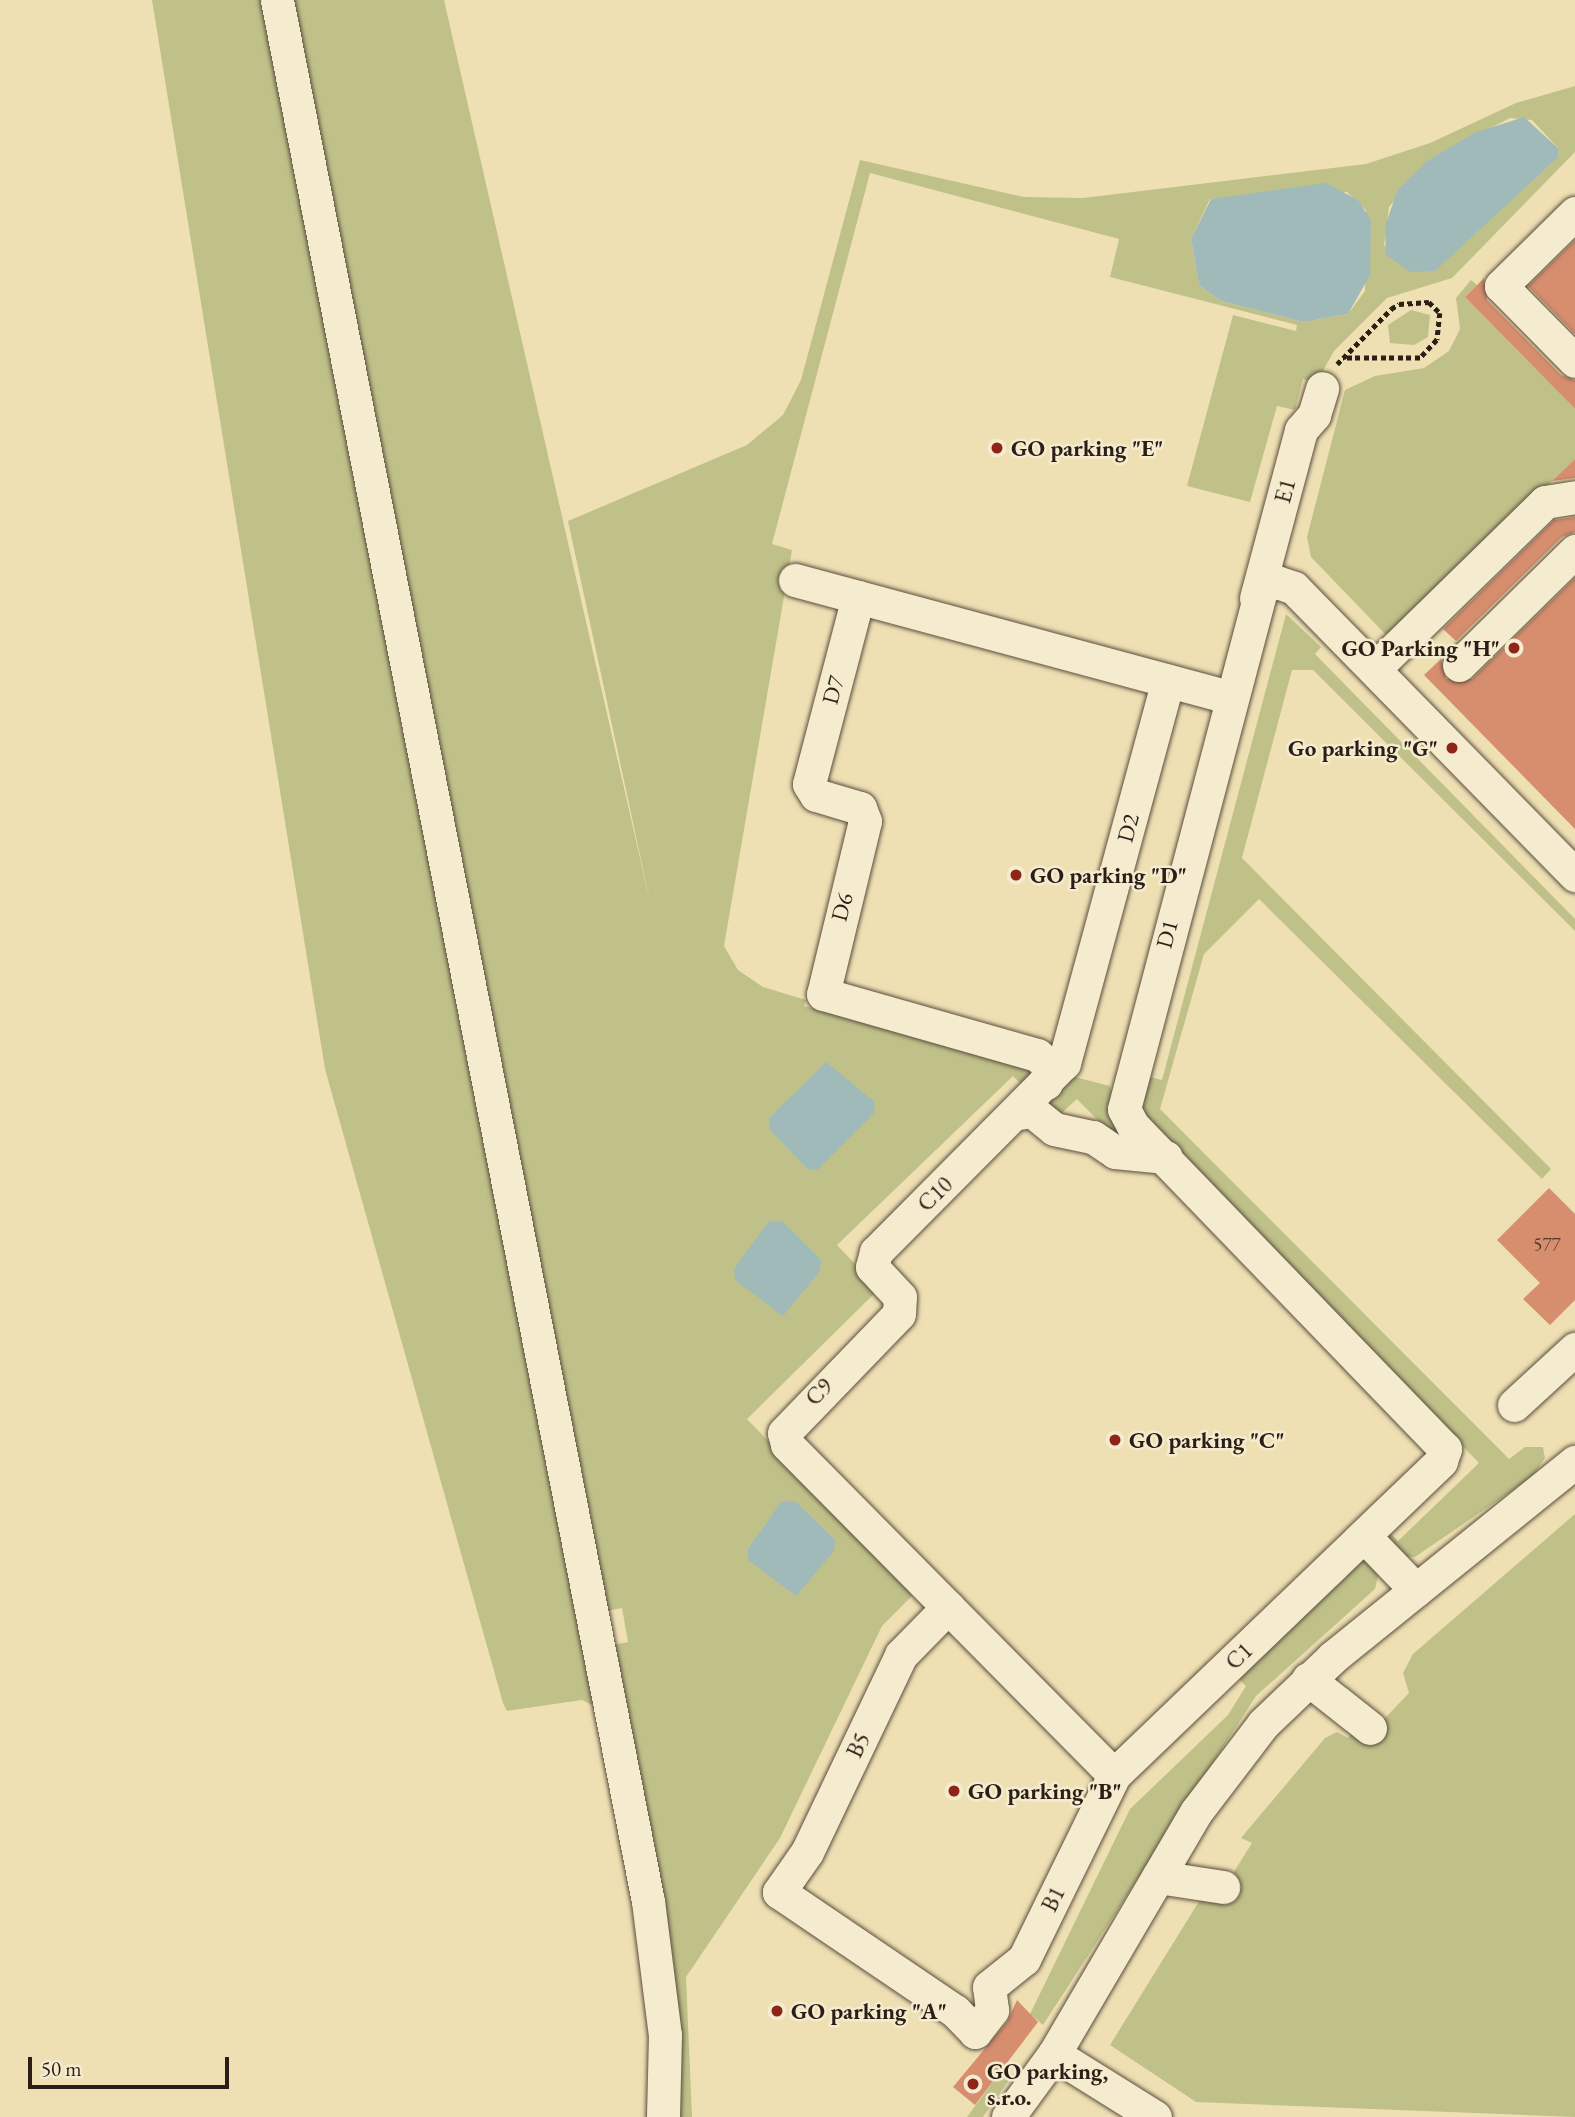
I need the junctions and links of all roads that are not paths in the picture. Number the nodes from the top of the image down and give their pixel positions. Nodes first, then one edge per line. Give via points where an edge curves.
1 (277, 0) edge
2 (1575, 213) edge
3 (1575, 362) edge
4 (1322, 388) road end
5 (1575, 497) edge
6 (1575, 551) edge
7 (795, 580) dead end
8 (1261, 592) junction
9 (858, 597) junction
10 (1459, 665) dead end
11 (1374, 668) junction
12 (1168, 681) junction
13 (1230, 697) junction
14 (865, 821) joint
15 (1575, 875) edge
16 (1067, 1057) joint
17 (1046, 1083) junction
18 (1019, 1113) junction
19 (1166, 1157) junction
20 (898, 1314) joint
21 (1575, 1349) edge
22 (1514, 1405) dead end
23 (1575, 1462) edge
24 (1364, 1536) junction
25 (1416, 1590) junction
26 (947, 1608) junction
27 (1308, 1679) junction
28 (1370, 1728) dead end
29 (1114, 1775) junction
30 (1158, 1877) junction
31 (1223, 1887) dead end
32 (983, 2021) joint
33 (1054, 2054) junction
34 (663, 2117) edge
35 (1008, 2117) edge
36 (1155, 2117) edge

1 - 34 street via 648,1901 665,2035
2 - 3 street via 1501,286
4 - 8 street, E1 via 1314,415 1301,430
5 - 11 street via 1545,502
6 - 10 street
7 - 9 street
8 - 11 street via 1289,584
8 - 13 street, E1
9 - 12 street
9 - 14 street, D7 via 809,784 816,795 859,808
11 - 15 street
12 - 13 street
12 - 16 street, D2
13 - 19 street, D1 via 1125,1089 1128,1118
14 - 17 street, D6 via 823,994 1037,1055 1049,1065
16 - 17 street, C10
17 - 18 street, C10
18 - 19 street via 1032,1111 1054,1129 1093,1136 1115,1152
18 - 20 street, C10 via 876,1252 872,1267 900,1297
19 - 24 street, C1 via 1444,1443 1441,1461
20 - 26 street, C9 via 786,1427 787,1444
21 - 22 street
23 - 25 street
24 - 25 street
24 - 29 street, C1
25 - 27 street
26 - 29 street, C9
26 - 32 street, B5 via 901,1655 807,1852 779,1892 955,2011
27 - 28 street
27 - 30 street via 1239,1751
29 - 32 street, B1 via 1024,1959 989,1987
30 - 31 street
30 - 33 street
33 - 35 street
33 - 36 street

